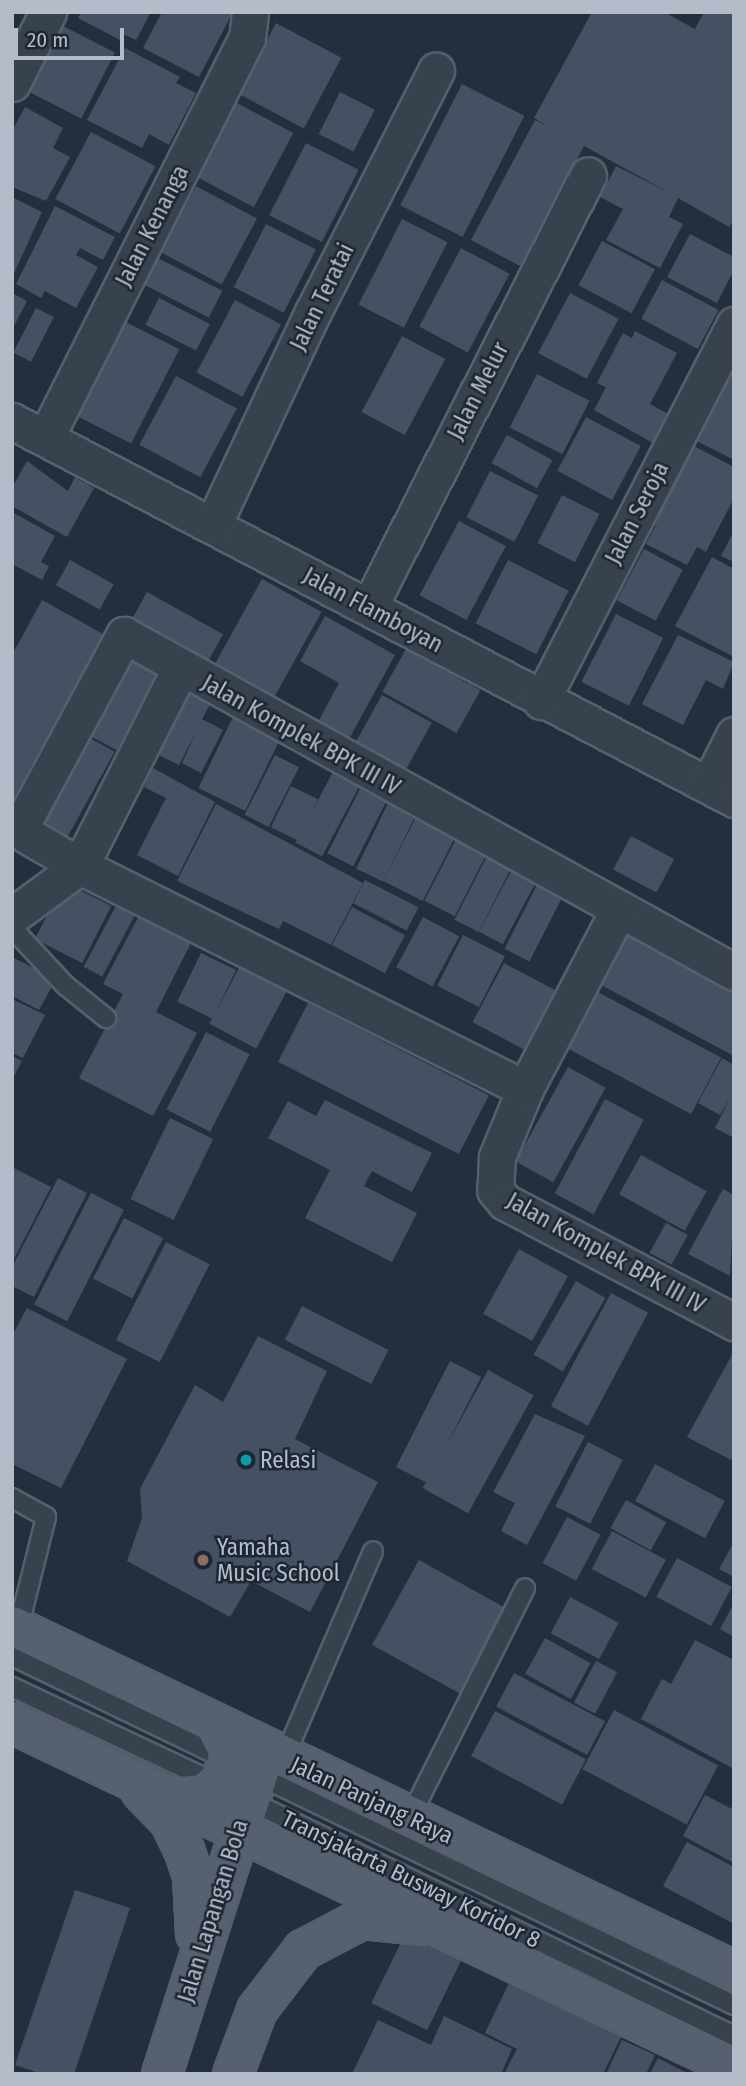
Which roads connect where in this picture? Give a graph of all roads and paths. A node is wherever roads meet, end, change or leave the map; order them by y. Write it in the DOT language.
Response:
graph roads {
  1 [pos="48,12"];
  2 [pos="250,12"];
  3 [pos="436,71"];
  4 [pos="12,83"];
  5 [pos="588,175"];
  6 [pos="734,325"];
  7 [pos="12,421"];
  8 [pos="46,437"];
  9 [pos="213,525"];
  10 [pos="369,607"];
  11 [pos="180,669"];
  12 [pos="541,701"];
  13 [pos="734,735"];
  14 [pos="721,792"];
  15 [pos="17,844"];
  16 [pos="80,866"];
  17 [pos="619,909"];
  18 [pos="12,916"];
  19 [pos="12,928"];
  20 [pos="734,972"];
  21 [pos="106,1018"];
  22 [pos="525,1089"];
  23 [pos="734,1322"];
  24 [pos="12,1498"];
  25 [pos="373,1551"];
  26 [pos="525,1588"];
  27 [pos="14,1637"];
  28 [pos="12,1687"];
  29 [pos="12,1723"];
  30 [pos="123,1776"];
  31 [pos="249,1779"];
  32 [pos="410,1817"];
  33 [pos="457,1931"];
  34 [pos="734,1971"];
  35 [pos="195,1975"];
  36 [pos="734,2006"];
  37 [pos="734,2036"];
  38 [pos="734,2067"];
  39 [pos="162,2074"];
  40 [pos="233,2074"];
  1 -- 4 [label="street"];
  2 -- 8 [label="street, Jalan Kenanga"];
  3 -- 9 [label="street, Jalan Teratai"];
  5 -- 10 [label="street, Jalan Melur"];
  6 -- 12 [label="street, Jalan Seroja"];
  7 -- 8 [label="street, Jalan Flamboyan"];
  8 -- 9 [label="street, Jalan Flamboyan"];
  9 -- 10 [label="street, Jalan Flamboyan"];
  10 -- 12 [label="street, Jalan Flamboyan"];
  11 -- 15 [label="street, Jalan Komplek BPK III IV"];
  11 -- 16 [label="street"];
  11 -- 17 [label="street, Jalan Komplek BPK III IV"];
  12 -- 14 [label="street, Jalan Flamboyan"];
  13 -- 14 [label="street"];
  15 -- 16 [label="street, Jalan Komplek BPK III IV"];
  16 -- 18 [label="street"];
  16 -- 22 [label="street, Jalan Komplek BPK III IV"];
  17 -- 20 [label="street, Jalan Komplek BPK III IV"];
  17 -- 22 [label="street"];
  19 -- 21 [label="lane"];
  22 -- 23 [label="street, Jalan Komplek BPK III IV"];
  24 -- 27 [label="lane"];
  25 -- 31 [label="lane"];
  26 -- 32 [label="lane"];
  27 -- 31 [label="lane, Transjakarta Busway Koridor 8"];
  27 -- 31 [label="main road, Jalan Panjang Raya"];
  28 -- 31 [label="lane, Transjakarta Busway Koridor 8"];
  29 -- 30 [label="main road, Jalan Panjang Raya"];
  30 -- 31 [label="main road, Jalan Panjang Raya"];
  30 -- 35 [label="main road"];
  31 -- 32 [label="main road, Jalan Panjang Raya"];
  31 -- 33 [label="main road, Jalan Panjang Raya"];
  31 -- 35 [label="main road, Jalan Lapangan Bola"];
  31 -- 36 [label="lane, Transjakarta Busway Koridor 8"];
  31 -- 37 [label="lane, Transjakarta Busway Koridor 8"];
  32 -- 34 [label="main road, Jalan Panjang Raya"];
  33 -- 38 [label="main road, Jalan Panjang Raya"];
  33 -- 40 [label="main road"];
  35 -- 39 [label="main road, Jalan Lapangan Bola"];
}
